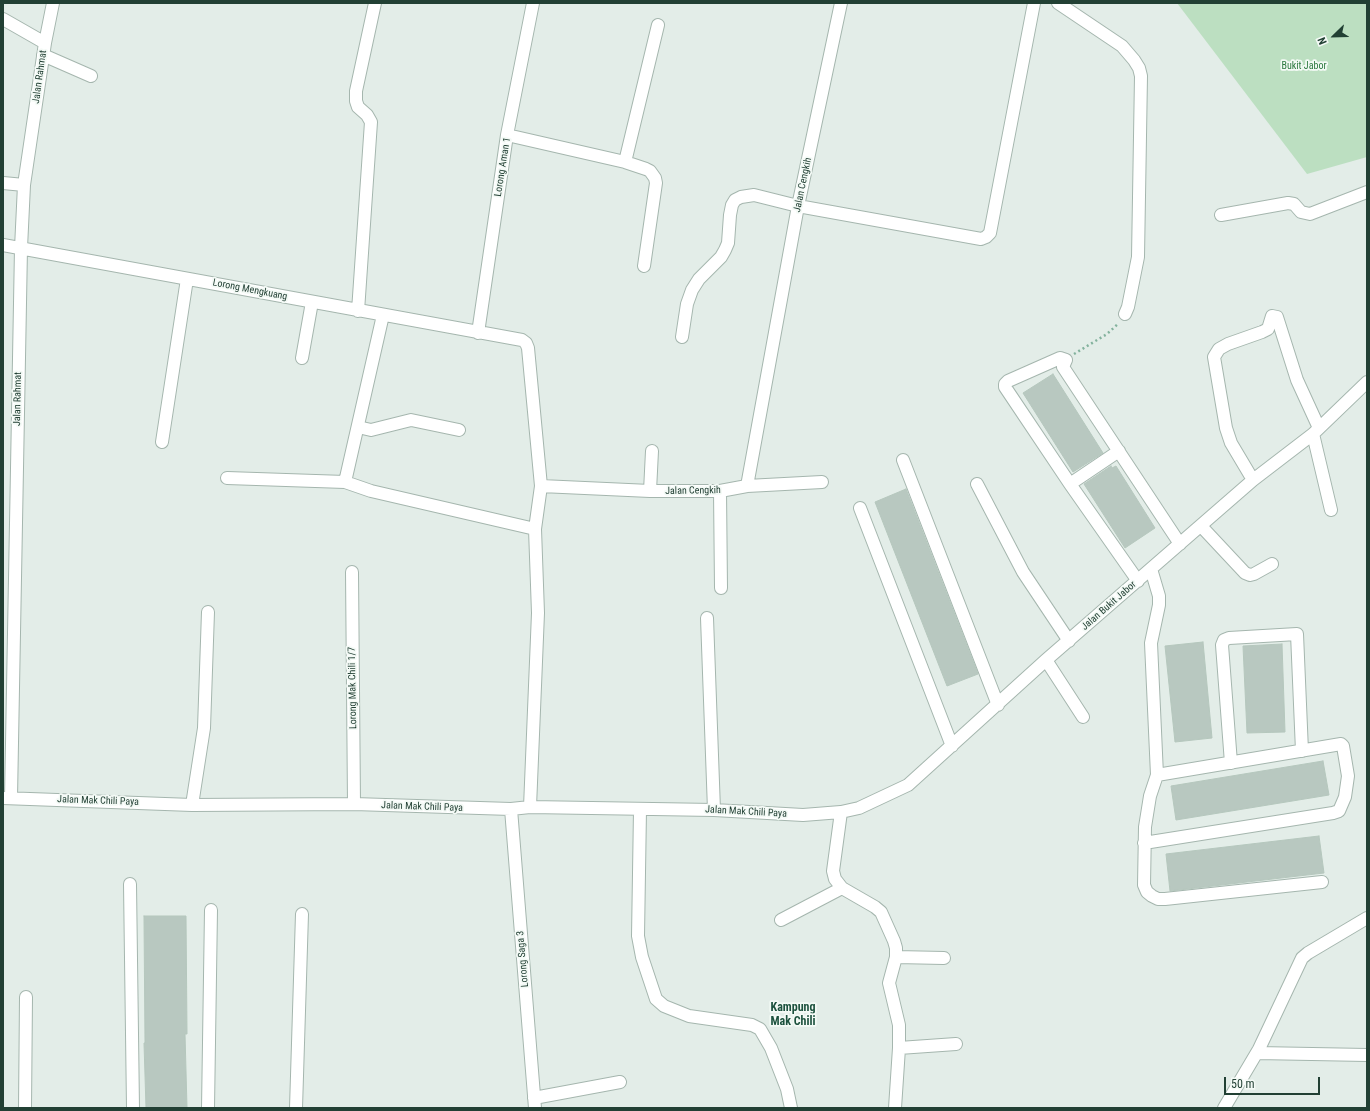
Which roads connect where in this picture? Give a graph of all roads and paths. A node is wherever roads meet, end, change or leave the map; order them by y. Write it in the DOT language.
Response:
graph roads {
  1 [pos="53,3"];
  2 [pos="375,3"];
  3 [pos="533,3"];
  4 [pos="841,3"];
  5 [pos="1034,3"];
  6 [pos="1058,3"];
  7 [pos="3,19"];
  8 [pos="658,25"];
  9 [pos="44,49"];
  10 [pos="91,76"];
  11 [pos="507,135"];
  12 [pos="625,162"];
  13 [pos="3,183"];
  14 [pos="24,185"];
  15 [pos="1367,192"];
  16 [pos="798,206"];
  17 [pos="1221,215"];
  18 [pos="3,245"];
  19 [pos="21,248"];
  20 [pos="644,266"];
  21 [pos="187,279"];
  22 [pos="312,302"];
  23 [pos="358,311"];
  24 [pos="1125,314"];
  25 [pos="383,315"];
  26 [pos="478,333"];
  27 [pos="682,336"];
  28 [pos="302,358"];
  29 [pos="1066,360"];
  30 [pos="1367,382"];
  31 [pos="358,427"];
  32 [pos="459,430"];
  33 [pos="1316,431"];
  34 [pos="162,442"];
  35 [pos="1118,451"];
  36 [pos="652,452"];
  37 [pos="903,460"];
  38 [pos="227,478"];
  39 [pos="1253,480"];
  40 [pos="345,482"];
  41 [pos="822,482"];
  42 [pos="978,484"];
  43 [pos="1070,484"];
  44 [pos="541,486"];
  45 [pos="747,486"];
  46 [pos="650,491"];
  47 [pos="720,492"];
  48 [pos="860,508"];
  49 [pos="1331,510"];
  50 [pos="1201,526"];
  51 [pos="535,529"];
  52 [pos="1180,544"];
  53 [pos="1272,564"];
  54 [pos="1151,569"];
  55 [pos="352,572"];
  56 [pos="1138,581"];
  57 [pos="722,588"];
  58 [pos="208,612"];
  59 [pos="707,618"];
  60 [pos="1069,641"];
  61 [pos="1046,660"];
  62 [pos="998,705"];
  63 [pos="1083,718"];
  64 [pos="952,746"];
  65 [pos="1302,751"];
  66 [pos="1231,763"];
  67 [pos="1157,775"];
  68 [pos="7,798"];
  69 [pos="354,804"];
  70 [pos="192,805"];
  71 [pos="530,808"];
  72 [pos="511,809"];
  73 [pos="640,810"];
  74 [pos="714,810"];
  75 [pos="841,812"];
  76 [pos="1144,843"];
  77 [pos="1322,882"];
  78 [pos="130,884"];
  79 [pos="842,888"];
  80 [pos="211,910"];
  81 [pos="302,914"];
  82 [pos="1367,918"];
  83 [pos="781,920"];
  84 [pos="896,958"];
  85 [pos="944,958"];
  86 [pos="26,997"];
  87 [pos="956,1044"];
  88 [pos="899,1048"];
  89 [pos="1257,1053"];
  90 [pos="1367,1055"];
  91 [pos="620,1082"];
  92 [pos="534,1103"];
  93 [pos="25,1108"];
  94 [pos="133,1108"];
  95 [pos="208,1108"];
  96 [pos="296,1108"];
  97 [pos="791,1108"];
  98 [pos="895,1108"];
  99 [pos="1224,1108"];
  1 -- 9 [label="street, Jalan Rahmat"];
  2 -- 23 [label="street"];
  3 -- 11 [label="street, Lorong Aman 1"];
  4 -- 16 [label="street, Jalan Cengkih"];
  5 -- 16 [label="street"];
  6 -- 24 [label="street"];
  7 -- 9 [label="street"];
  8 -- 12 [label="street"];
  9 -- 10 [label="street"];
  9 -- 14 [label="street, Jalan Rahmat"];
  11 -- 12 [label="street"];
  11 -- 26 [label="street, Lorong Aman 1"];
  12 -- 20 [label="street"];
  13 -- 14 [label="street"];
  14 -- 19 [label="street, Jalan Rahmat"];
  15 -- 17 [label="street"];
  16 -- 27 [label="street"];
  16 -- 45 [label="street, Jalan Cengkih"];
  18 -- 19 [label="street, Lorong Mengkuang"];
  19 -- 21 [label="street, Lorong Mengkuang"];
  19 -- 68 [label="street, Jalan Rahmat"];
  21 -- 22 [label="street, Lorong Mengkuang"];
  21 -- 34 [label="street"];
  22 -- 23 [label="street, Lorong Mengkuang"];
  22 -- 28 [label="street"];
  23 -- 25 [label="street, Lorong Mengkuang"];
  24 -- 29 [label="path"];
  25 -- 26 [label="street, Lorong Mengkuang"];
  25 -- 31 [label="street"];
  26 -- 44 [label="street, Lorong Mengkuang"];
  29 -- 35 [label="street"];
  29 -- 43 [label="street"];
  30 -- 33 [label="street, Jalan Bukit Jabor"];
  31 -- 32 [label="street"];
  31 -- 40 [label="street"];
  33 -- 39 [label="street, Jalan Bukit Jabor"];
  33 -- 39 [label="street"];
  33 -- 49 [label="street"];
  35 -- 43 [label="street"];
  35 -- 52 [label="street"];
  36 -- 46 [label="street"];
  37 -- 62 [label="street"];
  38 -- 40 [label="street"];
  39 -- 50 [label="street, Jalan Bukit Jabor"];
  40 -- 51 [label="street"];
  41 -- 45 [label="street"];
  42 -- 60 [label="street"];
  43 -- 56 [label="street"];
  44 -- 46 [label="street, Jalan Cengkih"];
  44 -- 51 [label="street"];
  45 -- 47 [label="street, Jalan Cengkih"];
  46 -- 47 [label="street, Jalan Cengkih"];
  47 -- 57 [label="street"];
  48 -- 64 [label="street"];
  50 -- 52 [label="street, Jalan Bukit Jabor"];
  50 -- 53 [label="street"];
  51 -- 71 [label="street"];
  52 -- 54 [label="street, Jalan Bukit Jabor"];
  54 -- 56 [label="street, Jalan Bukit Jabor"];
  54 -- 67 [label="street"];
  55 -- 69 [label="street, Lorong Mak Chili 1/7"];
  56 -- 60 [label="street, Jalan Bukit Jabor"];
  58 -- 70 [label="street"];
  59 -- 74 [label="street"];
  60 -- 61 [label="street, Jalan Bukit Jabor"];
  61 -- 62 [label="street, Jalan Bukit Jabor"];
  61 -- 63 [label="street"];
  62 -- 64 [label="street, Jalan Bukit Jabor"];
  64 -- 75 [label="street, Jalan Bukit Jabor"];
  65 -- 66 [label="street"];
  65 -- 66 [label="street"];
  65 -- 76 [label="street"];
  66 -- 67 [label="street"];
  67 -- 76 [label="street"];
  68 -- 70 [label="street, Jalan Mak Chili Paya"];
  69 -- 70 [label="street, Jalan Mak Chili Paya"];
  69 -- 72 [label="street, Jalan Mak Chili Paya"];
  71 -- 72 [label="street, Jalan Mak Chili Paya"];
  71 -- 73 [label="street, Jalan Mak Chili Paya"];
  72 -- 92 [label="street, Lorong Saga 3"];
  73 -- 74 [label="street, Jalan Mak Chili Paya"];
  73 -- 97 [label="street"];
  74 -- 75 [label="street, Jalan Mak Chili Paya"];
  75 -- 79 [label="street"];
  76 -- 77 [label="street"];
  78 -- 94 [label="street"];
  79 -- 83 [label="street"];
  79 -- 84 [label="street"];
  80 -- 95 [label="street"];
  81 -- 96 [label="street"];
  82 -- 89 [label="street"];
  84 -- 85 [label="street"];
  84 -- 88 [label="street"];
  86 -- 93 [label="street"];
  87 -- 88 [label="street"];
  88 -- 98 [label="street"];
  89 -- 90 [label="street"];
  89 -- 99 [label="street"];
  91 -- 92 [label="street"];
}
